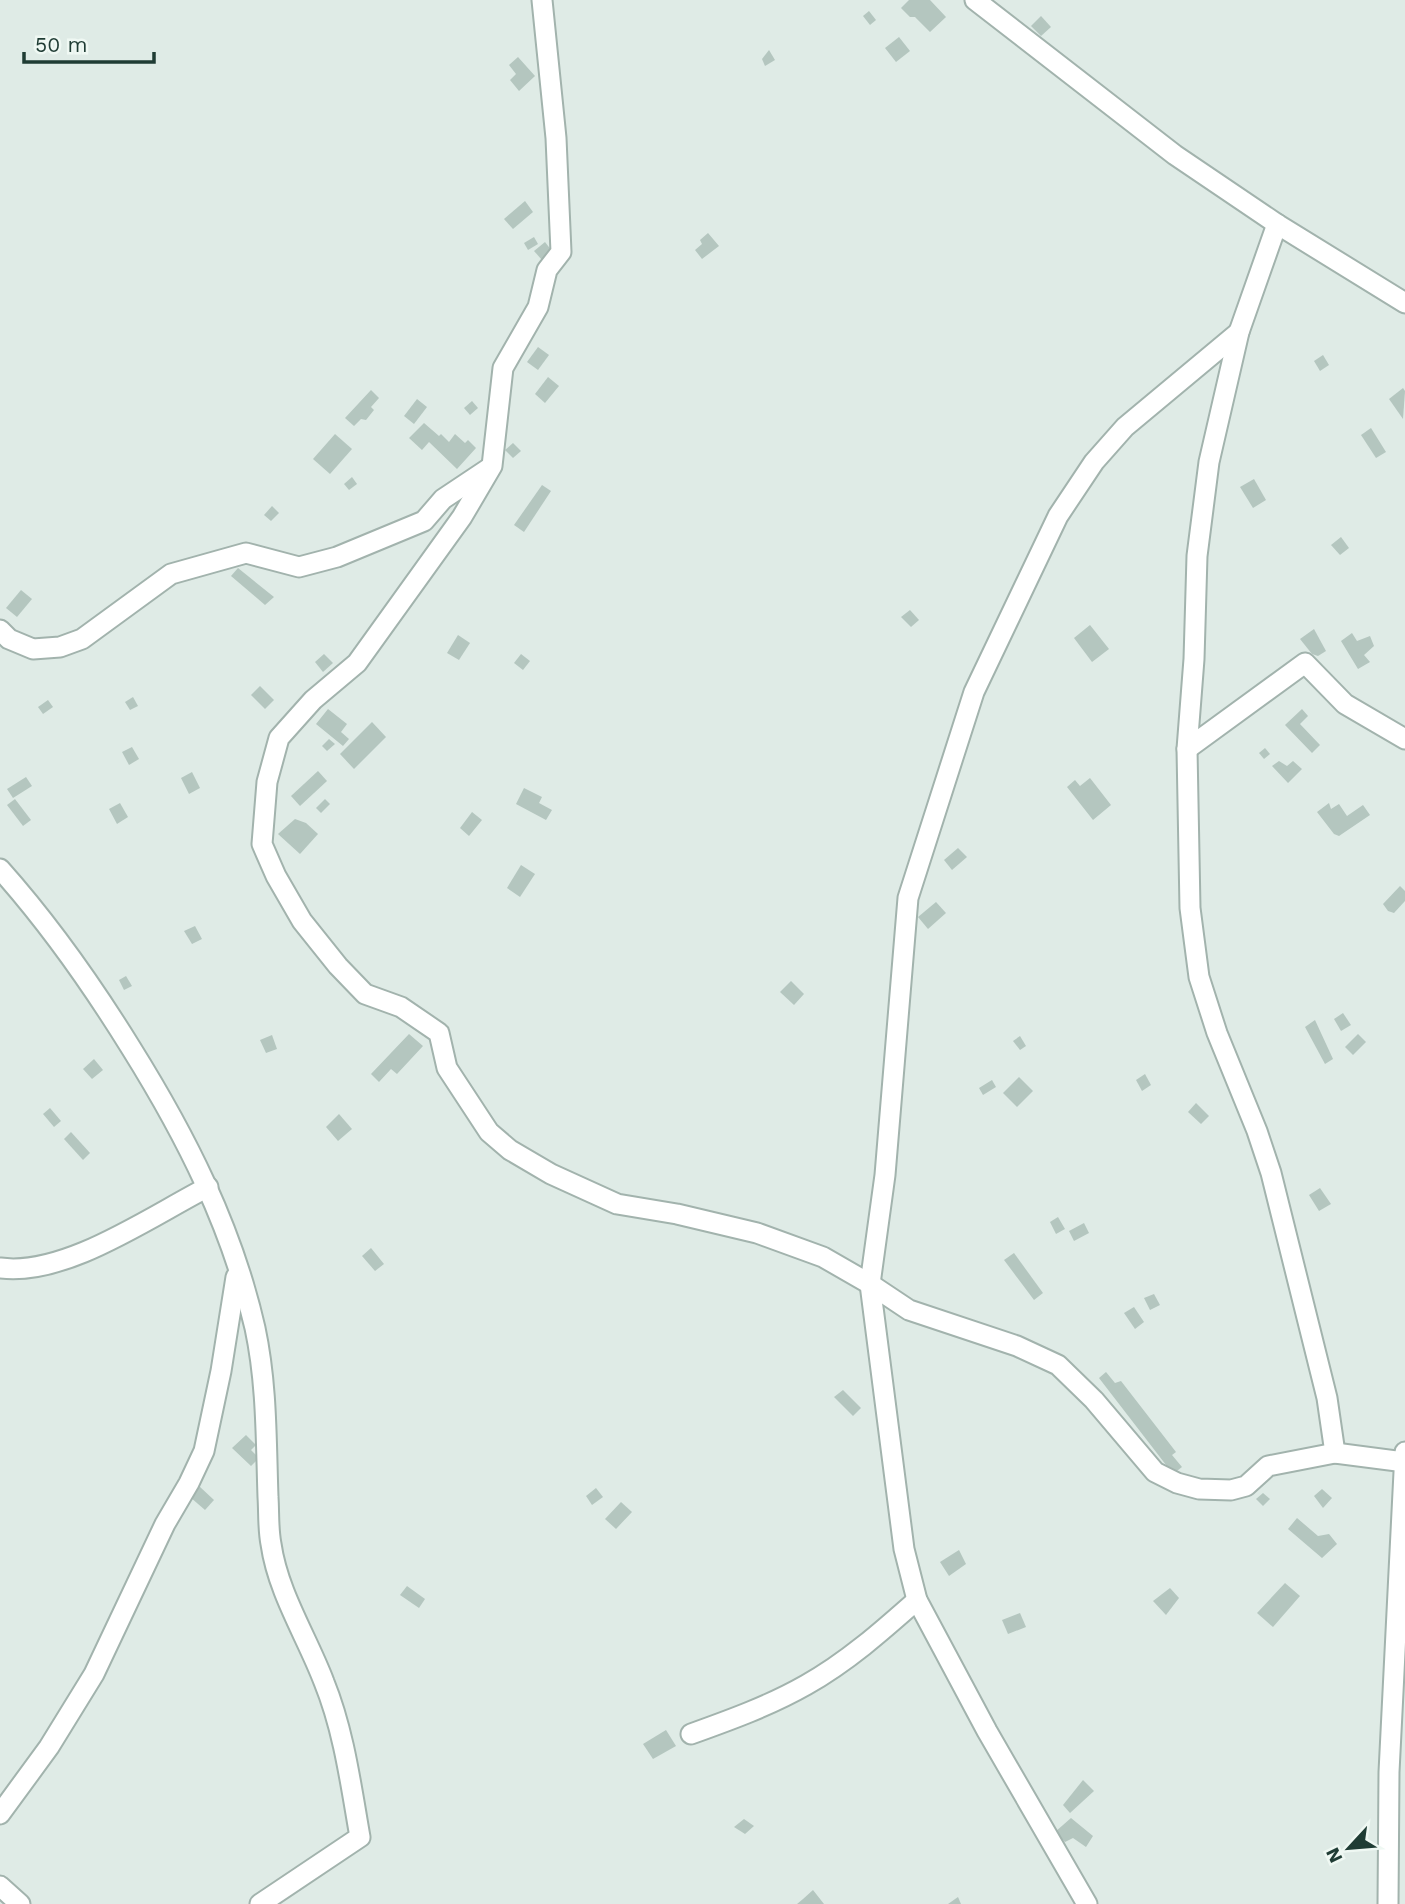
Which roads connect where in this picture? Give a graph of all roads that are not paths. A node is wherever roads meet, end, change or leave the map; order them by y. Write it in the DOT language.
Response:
graph roads {
  1 [pos="542,0"];
  2 [pos="975,0"];
  3 [pos="1277,224"];
  4 [pos="1405,303"];
  5 [pos="1239,332"];
  6 [pos="492,466"];
  7 [pos="0,631"];
  8 [pos="1405,740"];
  9 [pos="1187,749"];
  10 [pos="0,870"];
  11 [pos="208,1187"];
  12 [pos="0,1268"];
  13 [pos="237,1271"];
  14 [pos="870,1284"];
  15 [pos="1335,1453"];
  16 [pos="1404,1458"];
  17 [pos="918,1600"];
  18 [pos="691,1734"];
  19 [pos="0,1814"];
  20 [pos="0,1886"];
  21 [pos="20,1904"];
  22 [pos="260,1904"];
  23 [pos="1087,1904"];
  24 [pos="1388,1904"];
  1 -- 6 [label="street"];
  2 -- 3 [label="street"];
  3 -- 4 [label="street"];
  3 -- 5 [label="street"];
  5 -- 9 [label="street"];
  5 -- 14 [label="street"];
  6 -- 7 [label="street"];
  6 -- 14 [label="street"];
  8 -- 9 [label="street"];
  9 -- 15 [label="street"];
  10 -- 11 [label="street"];
  11 -- 12 [label="street"];
  11 -- 13 [label="street"];
  13 -- 19 [label="street"];
  13 -- 22 [label="street"];
  14 -- 15 [label="street"];
  14 -- 17 [label="street"];
  15 -- 16 [label="street"];
  16 -- 24 [label="street"];
  17 -- 18 [label="street"];
  17 -- 23 [label="street"];
  20 -- 21 [label="street"];
}
